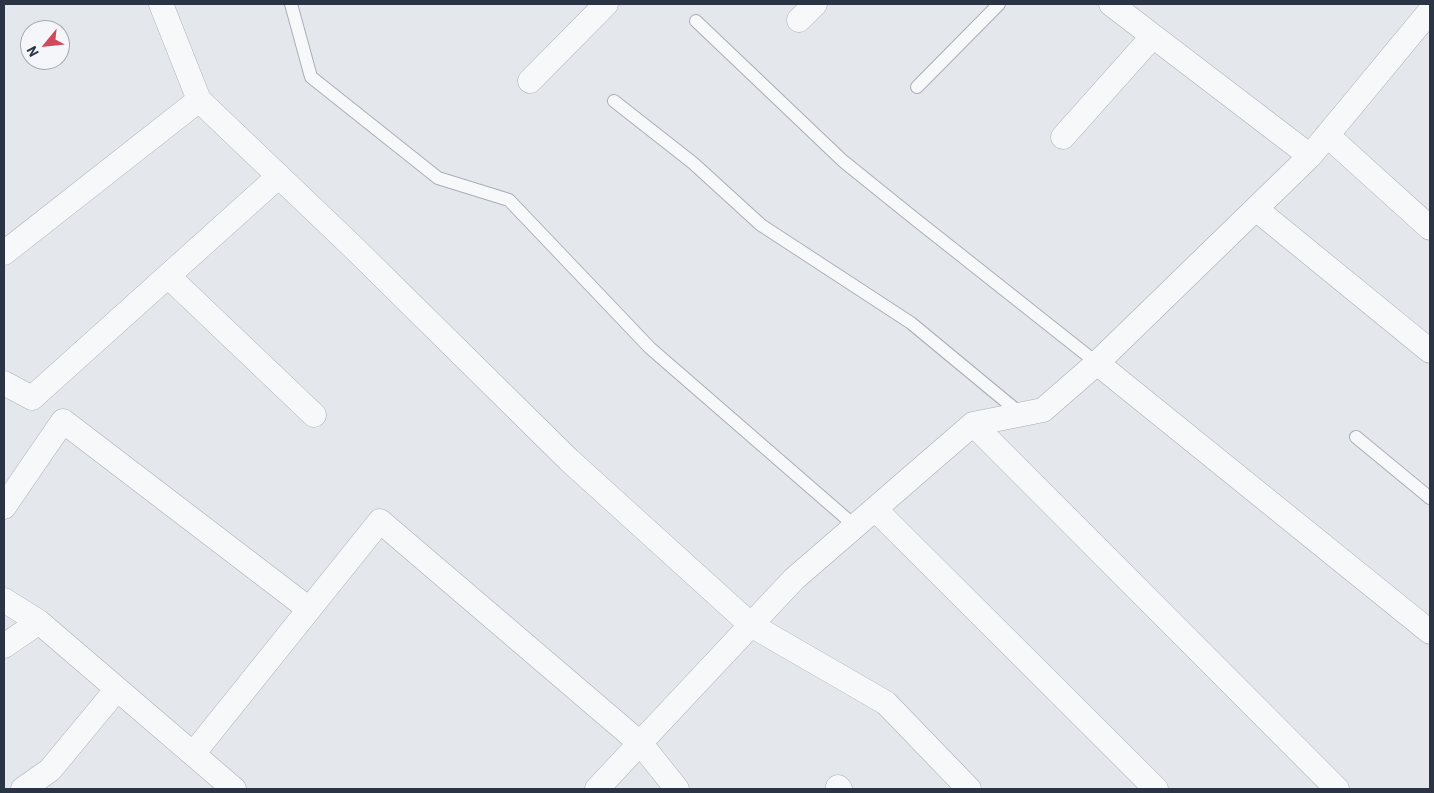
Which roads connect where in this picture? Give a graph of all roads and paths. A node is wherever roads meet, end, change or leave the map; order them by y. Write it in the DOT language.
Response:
graph roads {
  1 [pos="161,4"];
  2 [pos="291,4"];
  3 [pos="606,4"];
  4 [pos="999,4"];
  5 [pos="1114,5"];
  6 [pos="1430,11"];
  7 [pos="696,22"];
  8 [pos="1153,36"];
  9 [pos="530,80"];
  10 [pos="917,87"];
  11 [pos="199,100"];
  12 [pos="614,101"];
  13 [pos="1327,136"];
  14 [pos="1063,137"];
  15 [pos="1310,156"];
  16 [pos="279,176"];
  17 [pos="1256,208"];
  18 [pos="1430,228"];
  19 [pos="4,253"];
  20 [pos="168,276"];
  21 [pos="1430,351"];
  22 [pos="1097,363"];
  23 [pos="4,383"];
  24 [pos="1021,414"];
  25 [pos="314,415"];
  26 [pos="973,424"];
  27 [pos="1356,437"];
  28 [pos="1430,498"];
  29 [pos="4,507"];
  30 [pos="875,509"];
  31 [pos="855,526"];
  32 [pos="4,600"];
  33 [pos="309,610"];
  34 [pos="39,622"];
  35 [pos="751,625"];
  36 [pos="1430,632"];
  37 [pos="4,646"];
  38 [pos="116,689"];
  39 [pos="641,744"];
  40 [pos="193,754"];
  41 [pos="23,789"];
  42 [pos="234,789"];
  43 [pos="597,789"];
  44 [pos="678,789"];
  45 [pos="969,789"];
  46 [pos="1156,789"];
  47 [pos="1337,789"];
  1 -- 11 [label="street"];
  2 -- 31 [label="lane"];
  3 -- 9 [label="street"];
  4 -- 10 [label="lane"];
  5 -- 8 [label="street"];
  6 -- 13 [label="street"];
  7 -- 22 [label="lane"];
  8 -- 14 [label="street"];
  8 -- 15 [label="street"];
  11 -- 16 [label="street"];
  11 -- 19 [label="street"];
  12 -- 24 [label="lane"];
  13 -- 15 [label="street"];
  13 -- 18 [label="street"];
  15 -- 17 [label="street"];
  16 -- 20 [label="street"];
  16 -- 35 [label="street"];
  17 -- 21 [label="street"];
  17 -- 22 [label="street"];
  20 -- 23 [label="street"];
  20 -- 25 [label="street"];
  22 -- 24 [label="street"];
  22 -- 36 [label="street"];
  24 -- 26 [label="street"];
  26 -- 30 [label="street"];
  26 -- 47 [label="street"];
  27 -- 28 [label="lane"];
  29 -- 33 [label="street"];
  30 -- 31 [label="street"];
  30 -- 46 [label="street"];
  31 -- 35 [label="street"];
  32 -- 34 [label="street"];
  33 -- 39 [label="street"];
  33 -- 40 [label="street"];
  34 -- 37 [label="street"];
  34 -- 38 [label="street"];
  35 -- 39 [label="street"];
  35 -- 45 [label="street"];
  38 -- 40 [label="street"];
  38 -- 41 [label="street"];
  39 -- 43 [label="street"];
  39 -- 44 [label="street"];
  40 -- 42 [label="street"];
}
